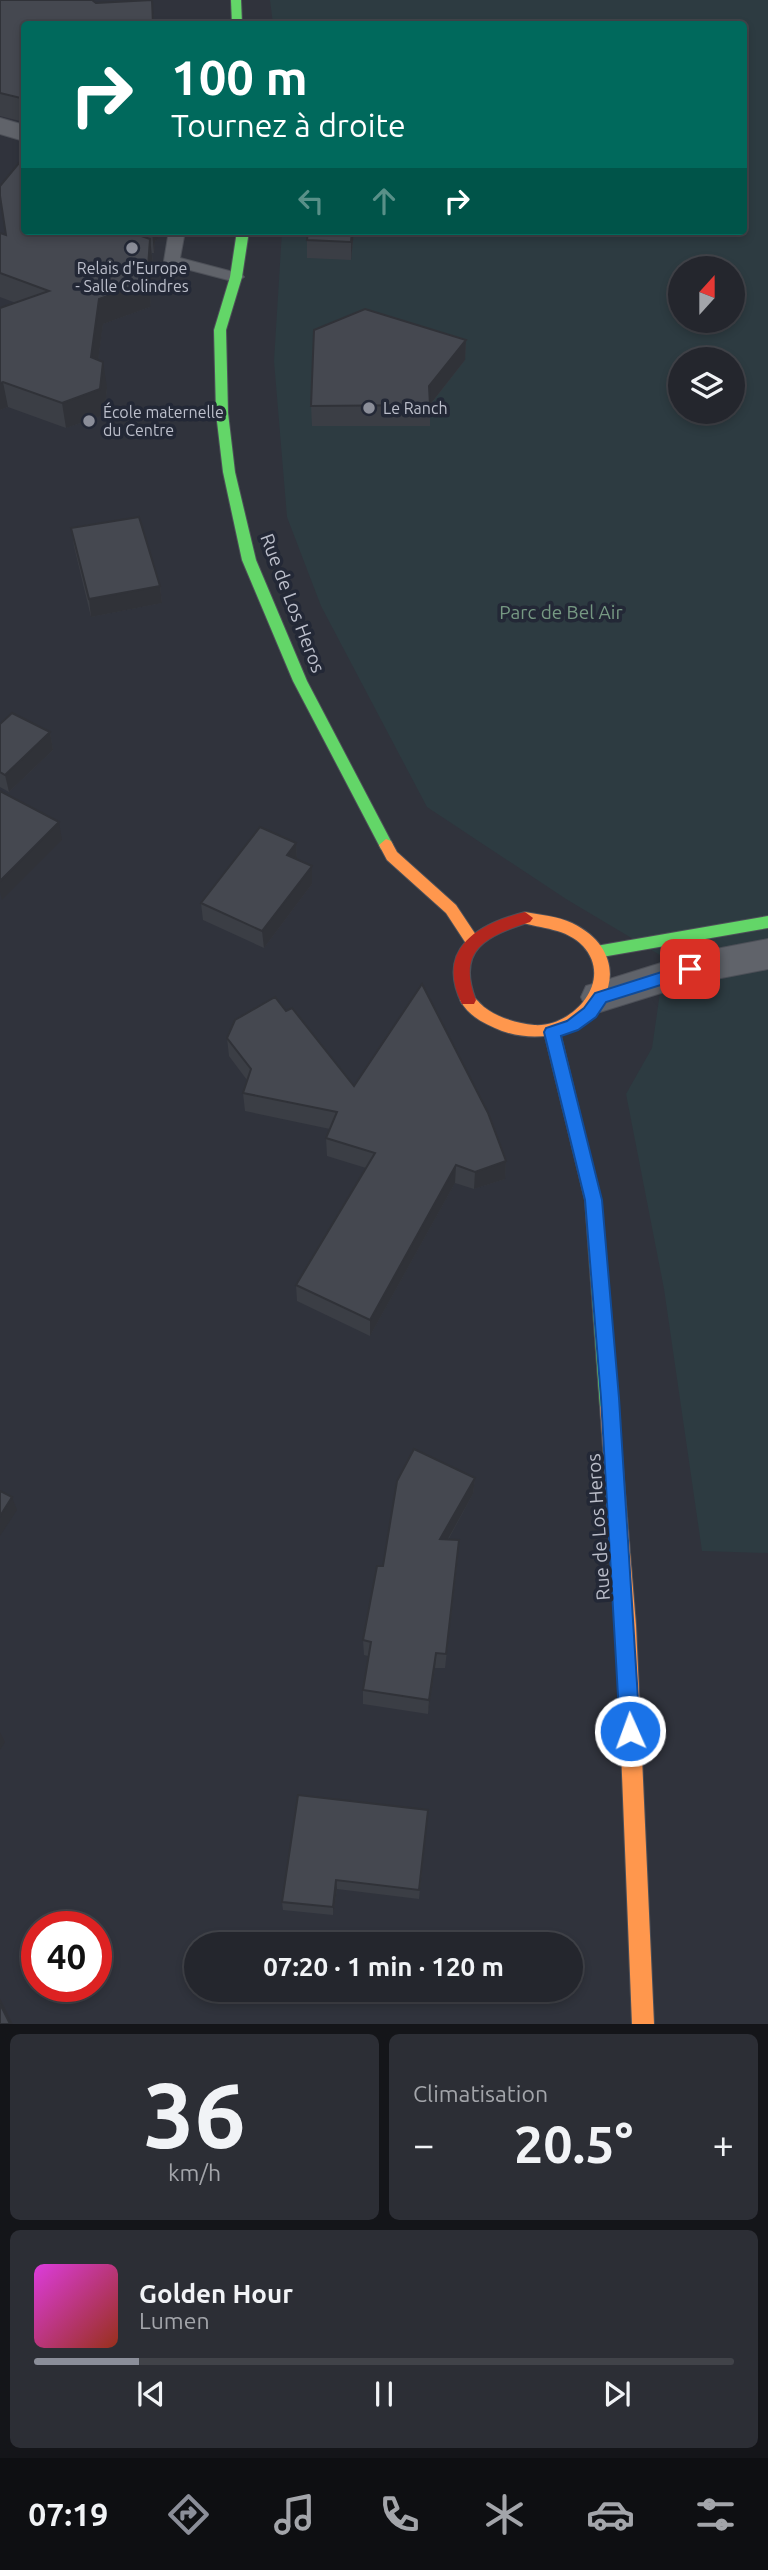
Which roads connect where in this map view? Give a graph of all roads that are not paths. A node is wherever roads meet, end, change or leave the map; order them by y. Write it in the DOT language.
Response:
graph roads {
  1 [pos="236,0"];
  2 [pos="237,21"];
  3 [pos="0,126"];
  4 [pos="21,132"];
  5 [pos="176,235"];
  6 [pos="242,235"];
  7 [pos="236,276"];
  8 [pos="768,922"];
  9 [pos="472,942"];
  10 [pos="596,952"];
  11 [pos="768,954"];
  12 [pos="600,997"];
  13 [pos="552,1032"];
  14 [pos="643,2024"];
  1 -- 2 [label="street"];
  3 -- 4 [label="street"];
  5 -- 7 [label="lane"];
  6 -- 7 [label="street, Rue de Los Heros"];
  7 -- 9 [label="street, Rue de Los Heros"];
  8 -- 10 [label="street"];
  9 -- 10 [label="street"];
  9 -- 13 [label="street"];
  10 -- 12 [label="street"];
  11 -- 12 [label="street"];
  12 -- 13 [label="street"];
  13 -- 14 [label="street, Rue de Los Heros"];
}
